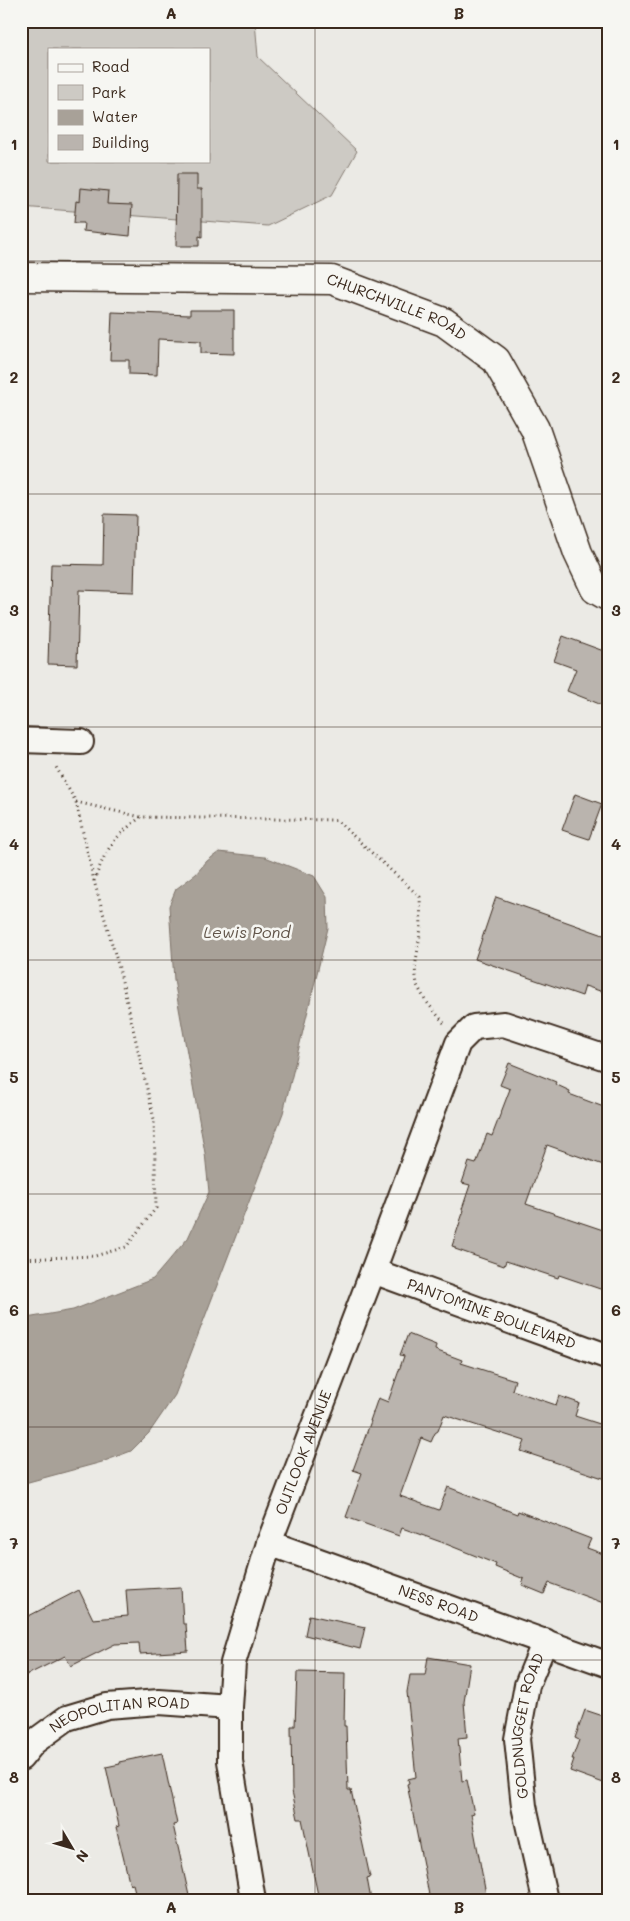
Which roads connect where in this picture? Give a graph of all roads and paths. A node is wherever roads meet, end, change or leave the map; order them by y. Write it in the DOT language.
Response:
graph roads {
  1 [pos="21,277"];
  2 [pos="609,597"];
  3 [pos="31,740"];
  4 [pos="81,742"];
  5 [pos="76,802"];
  6 [pos="141,817"];
  7 [pos="94,881"];
  8 [pos="466,1035"];
  9 [pos="609,1059"];
  10 [pos="21,1258"];
  11 [pos="373,1272"];
  12 [pos="609,1357"];
  13 [pos="269,1543"];
  14 [pos="545,1641"];
  15 [pos="609,1665"];
  16 [pos="230,1707"];
  17 [pos="21,1758"];
  18 [pos="252,1900"];
  19 [pos="545,1900"];
  1 -- 2 [label="street, CHURCHVILLE ROAD"];
  3 -- 4 [label="street"];
  3 -- 5 [label="path"];
  5 -- 6 [label="path"];
  5 -- 7 [label="path"];
  6 -- 7 [label="path"];
  6 -- 8 [label="path"];
  7 -- 10 [label="path"];
  8 -- 9 [label="street"];
  8 -- 11 [label="street, OUTLOOK AVENUE"];
  11 -- 12 [label="street, PANTOMINE BOULEVARD"];
  11 -- 13 [label="street, OUTLOOK AVENUE"];
  13 -- 14 [label="street, NESS ROAD"];
  13 -- 16 [label="street, OUTLOOK AVENUE"];
  14 -- 15 [label="street, NESS ROAD"];
  14 -- 19 [label="street, GOLDNUGGET ROAD"];
  16 -- 17 [label="street, NEOPOLITAN ROAD"];
  16 -- 18 [label="street, OUTLOOK AVENUE"];
}
